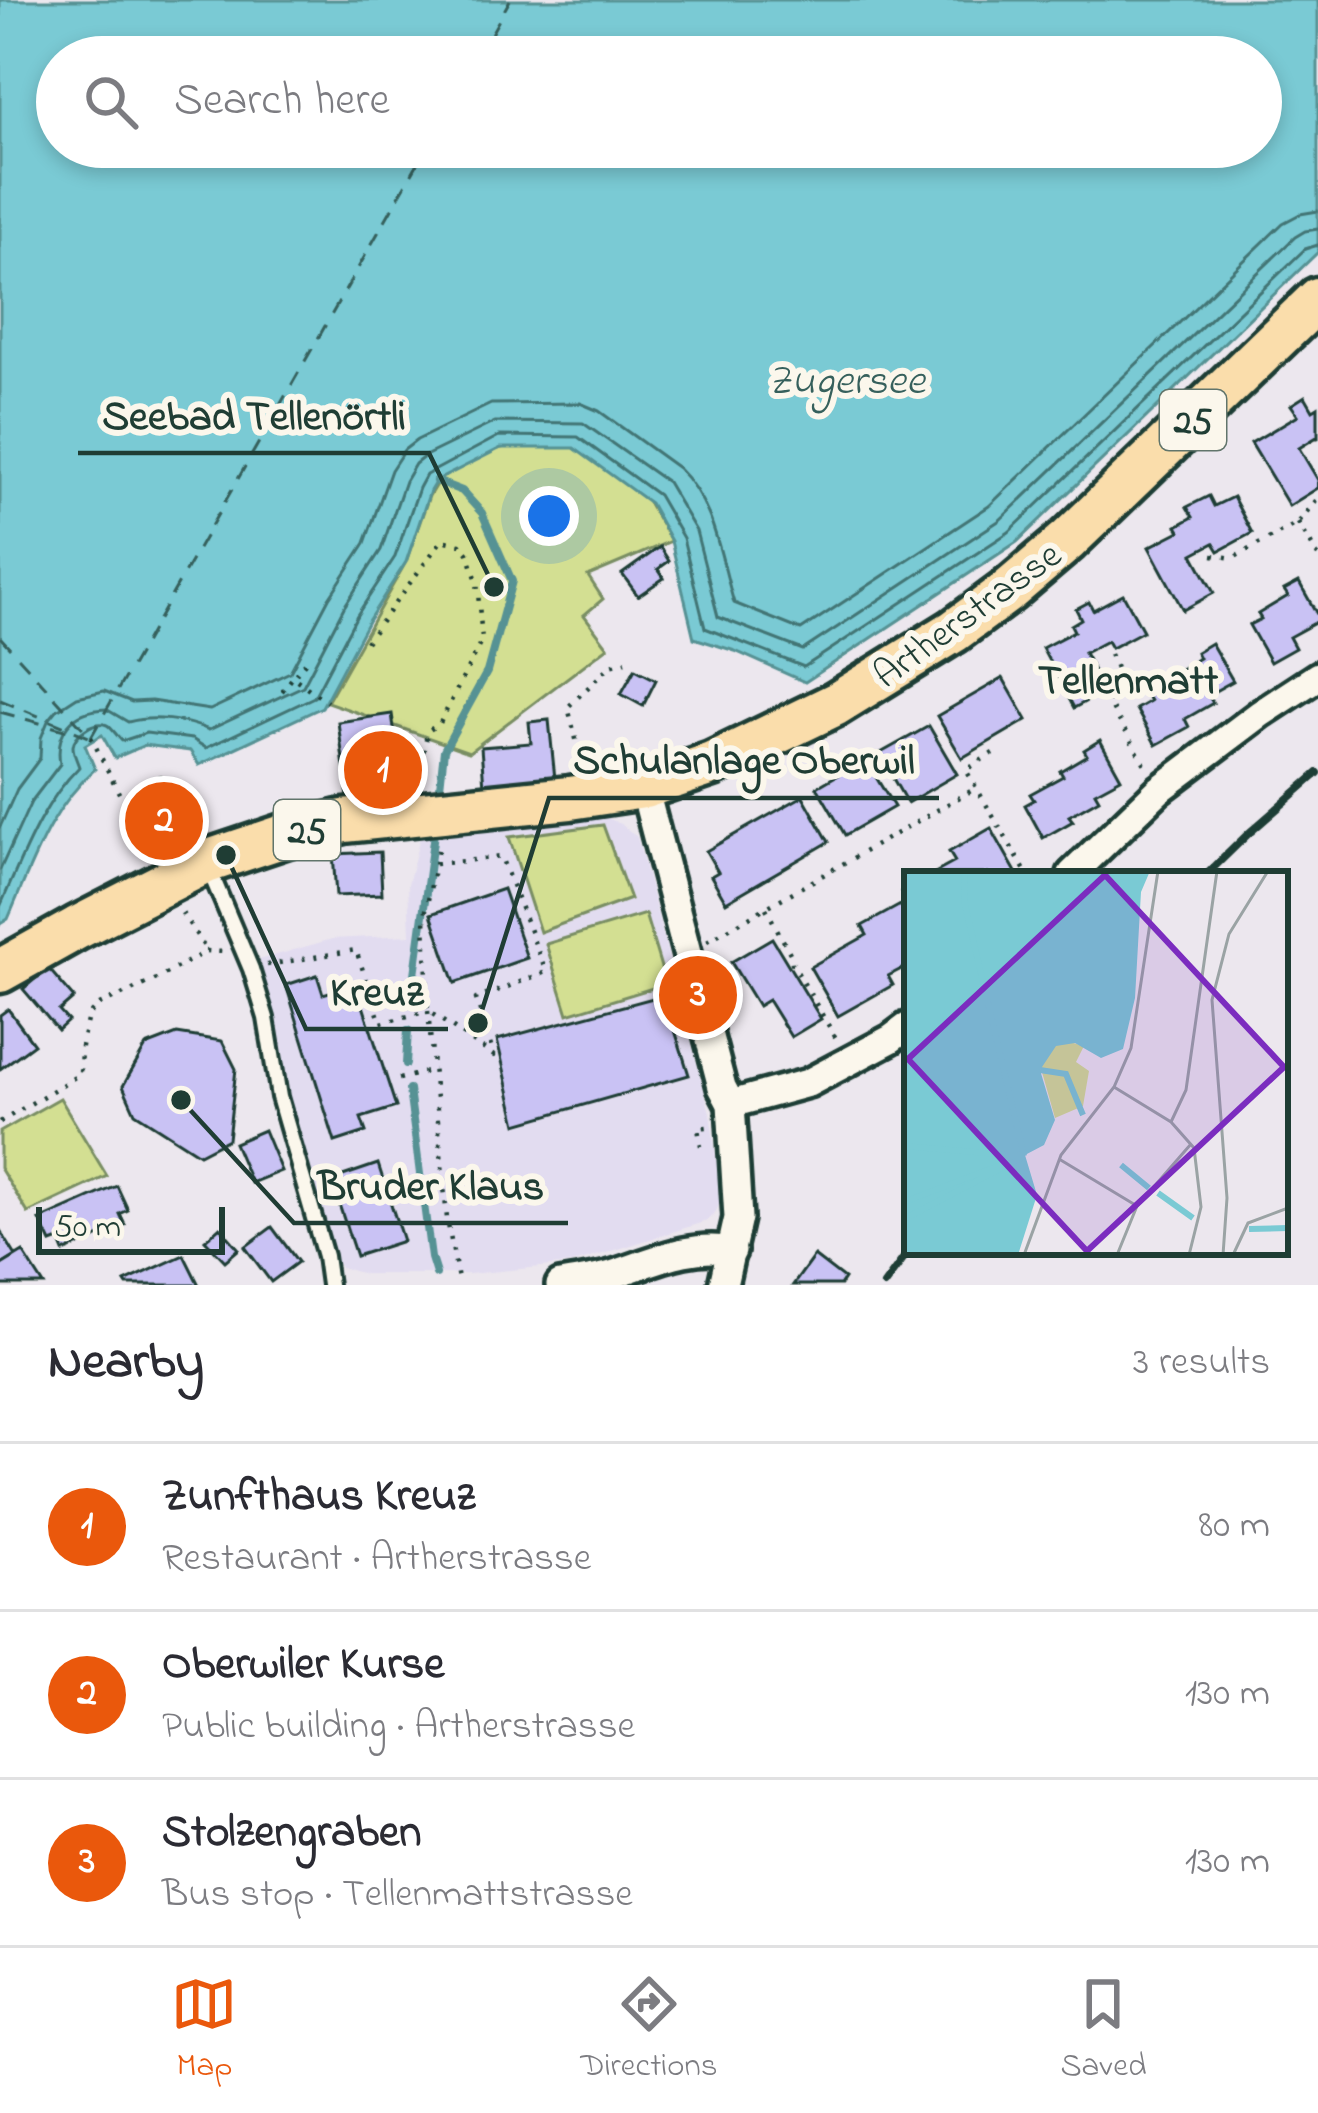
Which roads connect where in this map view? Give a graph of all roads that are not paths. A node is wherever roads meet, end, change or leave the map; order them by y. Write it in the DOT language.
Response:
graph roads {
  1 [pos="1318,299"];
  2 [pos="1318,676"];
  3 [pos="644,787"];
  4 [pos="206,862"];
  5 [pos="1075,871"];
  6 [pos="0,971"];
  7 [pos="904,1029"];
  8 [pos="731,1104"];
  9 [pos="732,1251"];
  10 [pos="329,1285"];
  11 [pos="560,1285"];
  12 [pos="723,1285"];
  1 -- 3 [label="main road, Artherstrasse / 25"];
  2 -- 5 [label="street"];
  3 -- 4 [label="main road, Artherstrasse / 25"];
  3 -- 8 [label="street"];
  4 -- 6 [label="main road, Artherstrasse / 25"];
  4 -- 10 [label="lane"];
  7 -- 8 [label="street"];
  8 -- 9 [label="street"];
  9 -- 11 [label="street"];
  9 -- 12 [label="street"];
}
